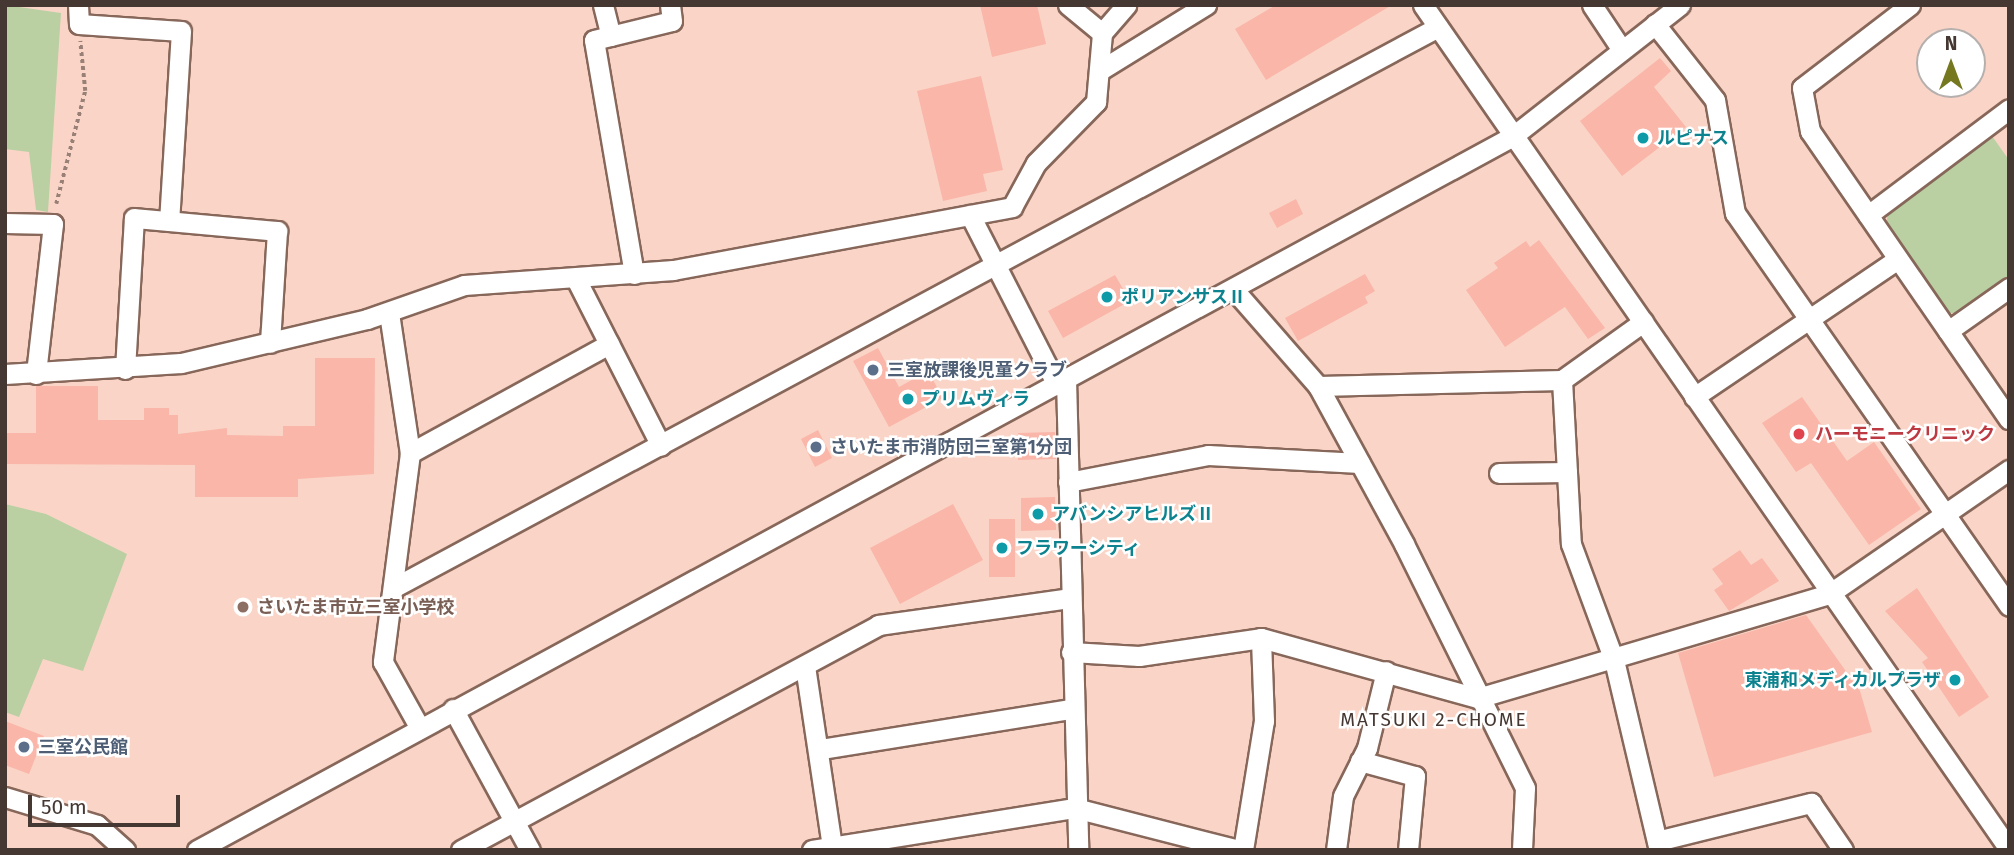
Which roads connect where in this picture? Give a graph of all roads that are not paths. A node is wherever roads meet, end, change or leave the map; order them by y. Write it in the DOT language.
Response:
graph roads {
  1 [pos="603,5"];
  2 [pos="670,5"];
  3 [pos="1068,5"];
  4 [pos="1126,5"];
  5 [pos="1206,5"];
  6 [pos="1423,5"];
  7 [pos="1592,5"];
  8 [pos="1680,5"];
  9 [pos="1910,5"];
  10 [pos="78,14"];
  11 [pos="1655,24"];
  12 [pos="1438,27"];
  13 [pos="1102,33"];
  14 [pos="611,36"];
  15 [pos="1622,50"];
  16 [pos="1099,71"];
  17 [pos="2009,109"];
  18 [pos="1513,136"];
  19 [pos="970,215"];
  20 [pos="1868,215"];
  21 [pos="169,221"];
  22 [pos="5,223"];
  23 [pos="1898,259"];
  24 [pos="994,268"];
  25 [pos="634,274"];
  26 [pos="576,279"];
  27 [pos="2009,288"];
  28 [pos="1234,290"];
  29 [pos="388,313"];
  30 [pos="1807,318"];
  31 [pos="1643,322"];
  32 [pos="1948,331"];
  33 [pos="270,343"];
  34 [pos="609,344"];
  35 [pos="125,369"];
  36 [pos="5,374"];
  37 [pos="36,374"];
  38 [pos="1562,380"];
  39 [pos="1062,382"];
  40 [pos="1318,386"];
  41 [pos="1694,397"];
  42 [pos="2009,419"];
  43 [pos="661,446"];
  44 [pos="410,453"];
  45 [pos="1360,463"];
  46 [pos="2009,470"];
  47 [pos="1499,472"];
  48 [pos="1567,472"];
  49 [pos="1068,482"];
  50 [pos="1944,515"];
  51 [pos="393,589"];
  52 [pos="1829,594"];
  53 [pos="1069,598"];
  54 [pos="2009,606"];
  55 [pos="1261,638"];
  56 [pos="1070,652"];
  57 [pos="1614,660"];
  58 [pos="805,666"];
  59 [pos="1386,671"];
  60 [pos="1478,698"];
  61 [pos="453,709"];
  62 [pos="1071,709"];
  63 [pos="418,725"];
  64 [pos="821,750"];
  65 [pos="1360,761"];
  66 [pos="5,797"];
  67 [pos="1075,808"];
  68 [pos="514,821"];
  69 [pos="1170,842"];
  70 [pos="1658,846"];
  71 [pos="832,847"];
  72 [pos="1521,849"];
  73 [pos="2009,849"];
  74 [pos="125,850"];
  75 [pos="197,850"];
  76 [pos="461,850"];
  77 [pos="530,850"];
  78 [pos="812,850"];
  79 [pos="1078,850"];
  80 [pos="1238,850"];
  81 [pos="1243,850"];
  82 [pos="1336,850"];
  83 [pos="1408,850"];
  84 [pos="1843,850"];
  1 -- 14 [label="street"];
  2 -- 14 [label="street"];
  3 -- 13 [label="street"];
  4 -- 13 [label="street"];
  5 -- 16 [label="street"];
  6 -- 12 [label="street"];
  7 -- 15 [label="street"];
  8 -- 11 [label="street"];
  9 -- 20 [label="street"];
  10 -- 21 [label="street"];
  11 -- 15 [label="street"];
  11 -- 30 [label="street"];
  12 -- 18 [label="street"];
  12 -- 24 [label="street"];
  13 -- 16 [label="street"];
  14 -- 25 [label="street"];
  15 -- 18 [label="street"];
  16 -- 19 [label="street"];
  17 -- 20 [label="street"];
  18 -- 28 [label="street"];
  18 -- 31 [label="street"];
  19 -- 24 [label="street"];
  19 -- 25 [label="street"];
  20 -- 23 [label="street"];
  21 -- 33 [label="street"];
  21 -- 35 [label="street"];
  22 -- 37 [label="street"];
  23 -- 30 [label="street"];
  23 -- 32 [label="street"];
  24 -- 39 [label="street"];
  24 -- 43 [label="street"];
  25 -- 26 [label="street"];
  26 -- 29 [label="street"];
  26 -- 34 [label="street"];
  27 -- 32 [label="street"];
  28 -- 39 [label="street"];
  28 -- 40 [label="street"];
  29 -- 33 [label="street"];
  29 -- 44 [label="street"];
  30 -- 41 [label="street"];
  30 -- 50 [label="street"];
  31 -- 38 [label="street"];
  31 -- 41 [label="street"];
  32 -- 42 [label="street"];
  33 -- 35 [label="street"];
  34 -- 43 [label="street"];
  34 -- 44 [label="street"];
  35 -- 37 [label="street"];
  36 -- 37 [label="street"];
  38 -- 40 [label="street"];
  38 -- 48 [label="street"];
  39 -- 49 [label="street"];
  39 -- 61 [label="street"];
  40 -- 45 [label="street"];
  41 -- 52 [label="street"];
  43 -- 51 [label="street"];
  44 -- 51 [label="street"];
  45 -- 49 [label="street"];
  45 -- 60 [label="street"];
  46 -- 50 [label="street"];
  47 -- 48 [label="street"];
  48 -- 57 [label="street"];
  49 -- 53 [label="street"];
  50 -- 52 [label="street"];
  50 -- 54 [label="street"];
  51 -- 63 [label="street"];
  52 -- 57 [label="street"];
  52 -- 73 [label="street"];
  53 -- 56 [label="street"];
  53 -- 58 [label="street"];
  55 -- 56 [label="street"];
  55 -- 59 [label="street"];
  55 -- 81 [label="street"];
  56 -- 62 [label="street"];
  57 -- 60 [label="street"];
  57 -- 70 [label="street"];
  58 -- 64 [label="street"];
  58 -- 68 [label="street"];
  59 -- 60 [label="street"];
  59 -- 65 [label="street"];
  60 -- 72 [label="street"];
  61 -- 63 [label="street"];
  61 -- 68 [label="street"];
  62 -- 64 [label="street"];
  62 -- 67 [label="street"];
  63 -- 75 [label="street"];
  64 -- 71 [label="street"];
  65 -- 82 [label="street"];
  65 -- 83 [label="street"];
  66 -- 74 [label="street"];
  67 -- 69 [label="street"];
  67 -- 71 [label="street"];
  67 -- 79 [label="street"];
  68 -- 76 [label="street"];
  68 -- 77 [label="street"];
  69 -- 80 [label="street"];
  70 -- 84 [label="street"];
  71 -- 78 [label="street"];
}
